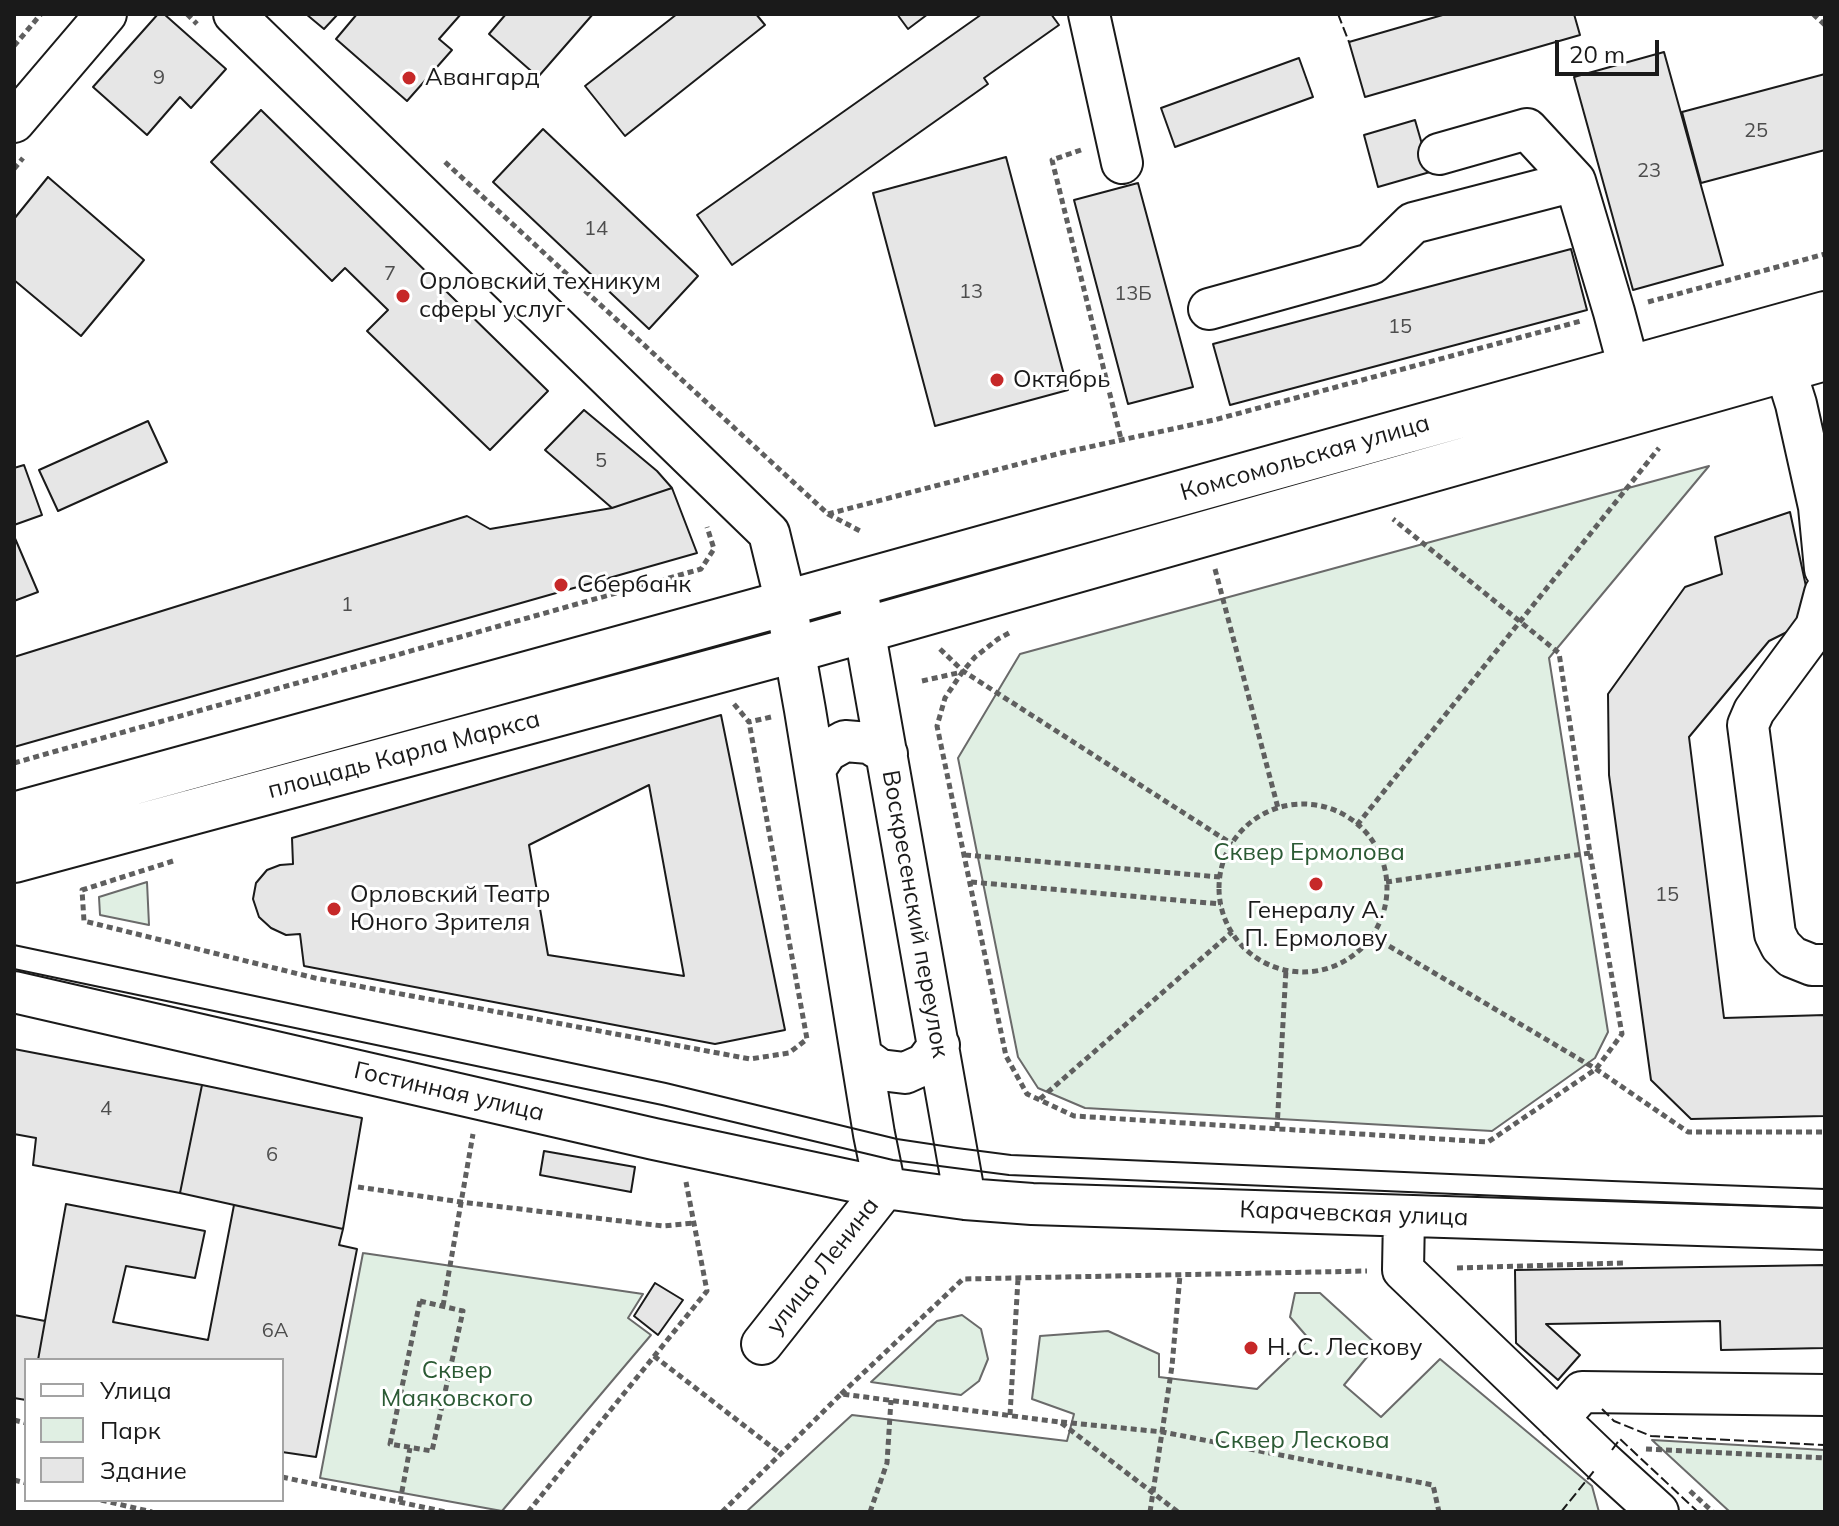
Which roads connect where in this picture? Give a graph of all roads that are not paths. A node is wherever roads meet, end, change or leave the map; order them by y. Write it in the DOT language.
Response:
graph roads {
  1 [pos="106,14"];
  2 [pos="234,14"];
  3 [pos="1089,14"];
  4 [pos="14,122"];
  5 [pos="1119,150"];
  6 [pos="1439,154"];
  7 [pos="1575,181"];
  8 [pos="1209,309"];
  9 [pos="1825,314"];
  10 [pos="1805,363"];
  11 [pos="1629,368"];
  12 [pos="1825,569"];
  13 [pos="856,583"];
  14 [pos="1825,593"];
  15 [pos="786,603"];
  16 [pos="864,630"];
  17 [pos="794,650"];
  18 [pos="887,754"];
  19 [pos="815,769"];
  20 [pos="14,815"];
  21 [pos="14,860"];
  22 [pos="1825,965"];
  23 [pos="14,992"];
  24 [pos="939,1045"];
  25 [pos="862,1057"];
  26 [pos="885,1188"];
  27 [pos="965,1199"];
  28 [pos="1404,1216"];
  29 [pos="1825,1229"];
  30 [pos="762,1344"];
  31 [pos="1825,1395"];
  32 [pos="1558,1419"];
  33 [pos="1658,1512"];
  1 -- 4 [label="street"];
  2 -- 15 [label="street"];
  3 -- 5 [label="street"];
  6 -- 7 [label="street"];
  7 -- 8 [label="street"];
  7 -- 11 [label="street"];
  9 -- 11 [label="main road, Комсомольская улица"];
  10 -- 12 [label="street"];
  10 -- 16 [label="main road, Комсомольская улица"];
  11 -- 13 [label="main road, Комсомольская улица"];
  13 -- 15 [label="main road, Комсомольская улица"];
  13 -- 16 [label="street, Воскресенский переулок"];
  14 -- 22 [label="street"];
  15 -- 17 [label="street"];
  15 -- 20 [label="main road, площадь Карла Маркса"];
  16 -- 17 [label="main road, Комсомольская улица"];
  16 -- 18 [label="street, Воскресенский переулок"];
  17 -- 19 [label="street"];
  17 -- 21 [label="main road, площадь Карла Маркса"];
  18 -- 19 [label="street"];
  18 -- 24 [label="street, Воскресенский переулок"];
  19 -- 25 [label="street"];
  23 -- 26 [label="street, Гостинная улица"];
  24 -- 25 [label="street"];
  24 -- 27 [label="street, Воскресенский переулок"];
  25 -- 26 [label="street"];
  26 -- 27 [label="street, Карачевская улица"];
  26 -- 30 [label="street, улица Ленина"];
  27 -- 28 [label="street, Карачевская улица"];
  28 -- 29 [label="street, Карачевская улица"];
  28 -- 32 [label="street"];
  31 -- 32 [label="street"];
  32 -- 33 [label="street"];
}
